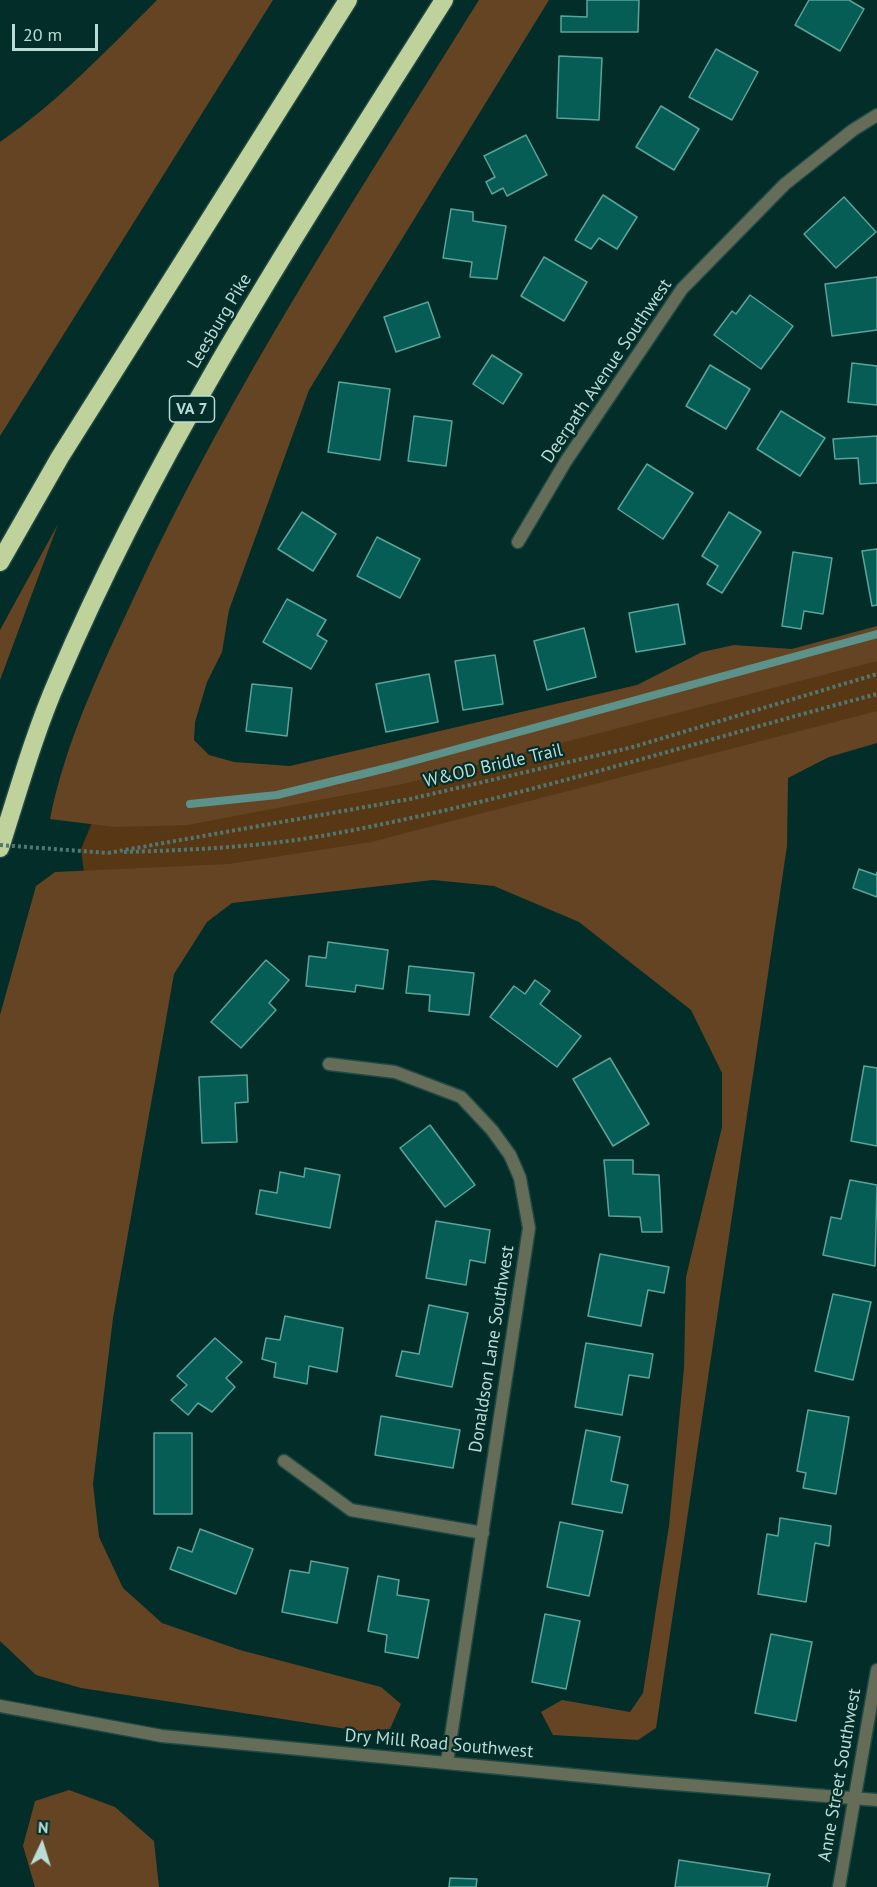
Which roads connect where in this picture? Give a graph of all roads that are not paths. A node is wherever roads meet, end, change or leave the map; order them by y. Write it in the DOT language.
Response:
graph roads {
  1 [pos="348,0"];
  2 [pos="444,0"];
  3 [pos="877,115"];
  4 [pos="518,543"];
  5 [pos="0,562"];
  6 [pos="0,847"];
  7 [pos="329,1064"];
  8 [pos="284,1461"];
  9 [pos="483,1533"];
  10 [pos="877,1670"];
  11 [pos="0,1706"];
  12 [pos="447,1762"];
  13 [pos="855,1798"];
  14 [pos="877,1800"];
  15 [pos="839,1887"];
  1 -- 5 [label="highway"];
  2 -- 6 [label="highway, Leesburg Pike / VA 7"];
  3 -- 4 [label="street, Deerpath Avenue Southwest"];
  7 -- 9 [label="street, Donaldson Lane Southwest"];
  8 -- 9 [label="street"];
  9 -- 12 [label="street, Donaldson Lane Southwest"];
  10 -- 13 [label="street, Anne Street Southwest"];
  11 -- 12 [label="street, Dry Mill Road Southwest"];
  12 -- 13 [label="street, Dry Mill Road Southwest"];
  13 -- 14 [label="street, Dry Mill Road Southwest"];
  13 -- 15 [label="street, Anne Street Southwest"];
}
